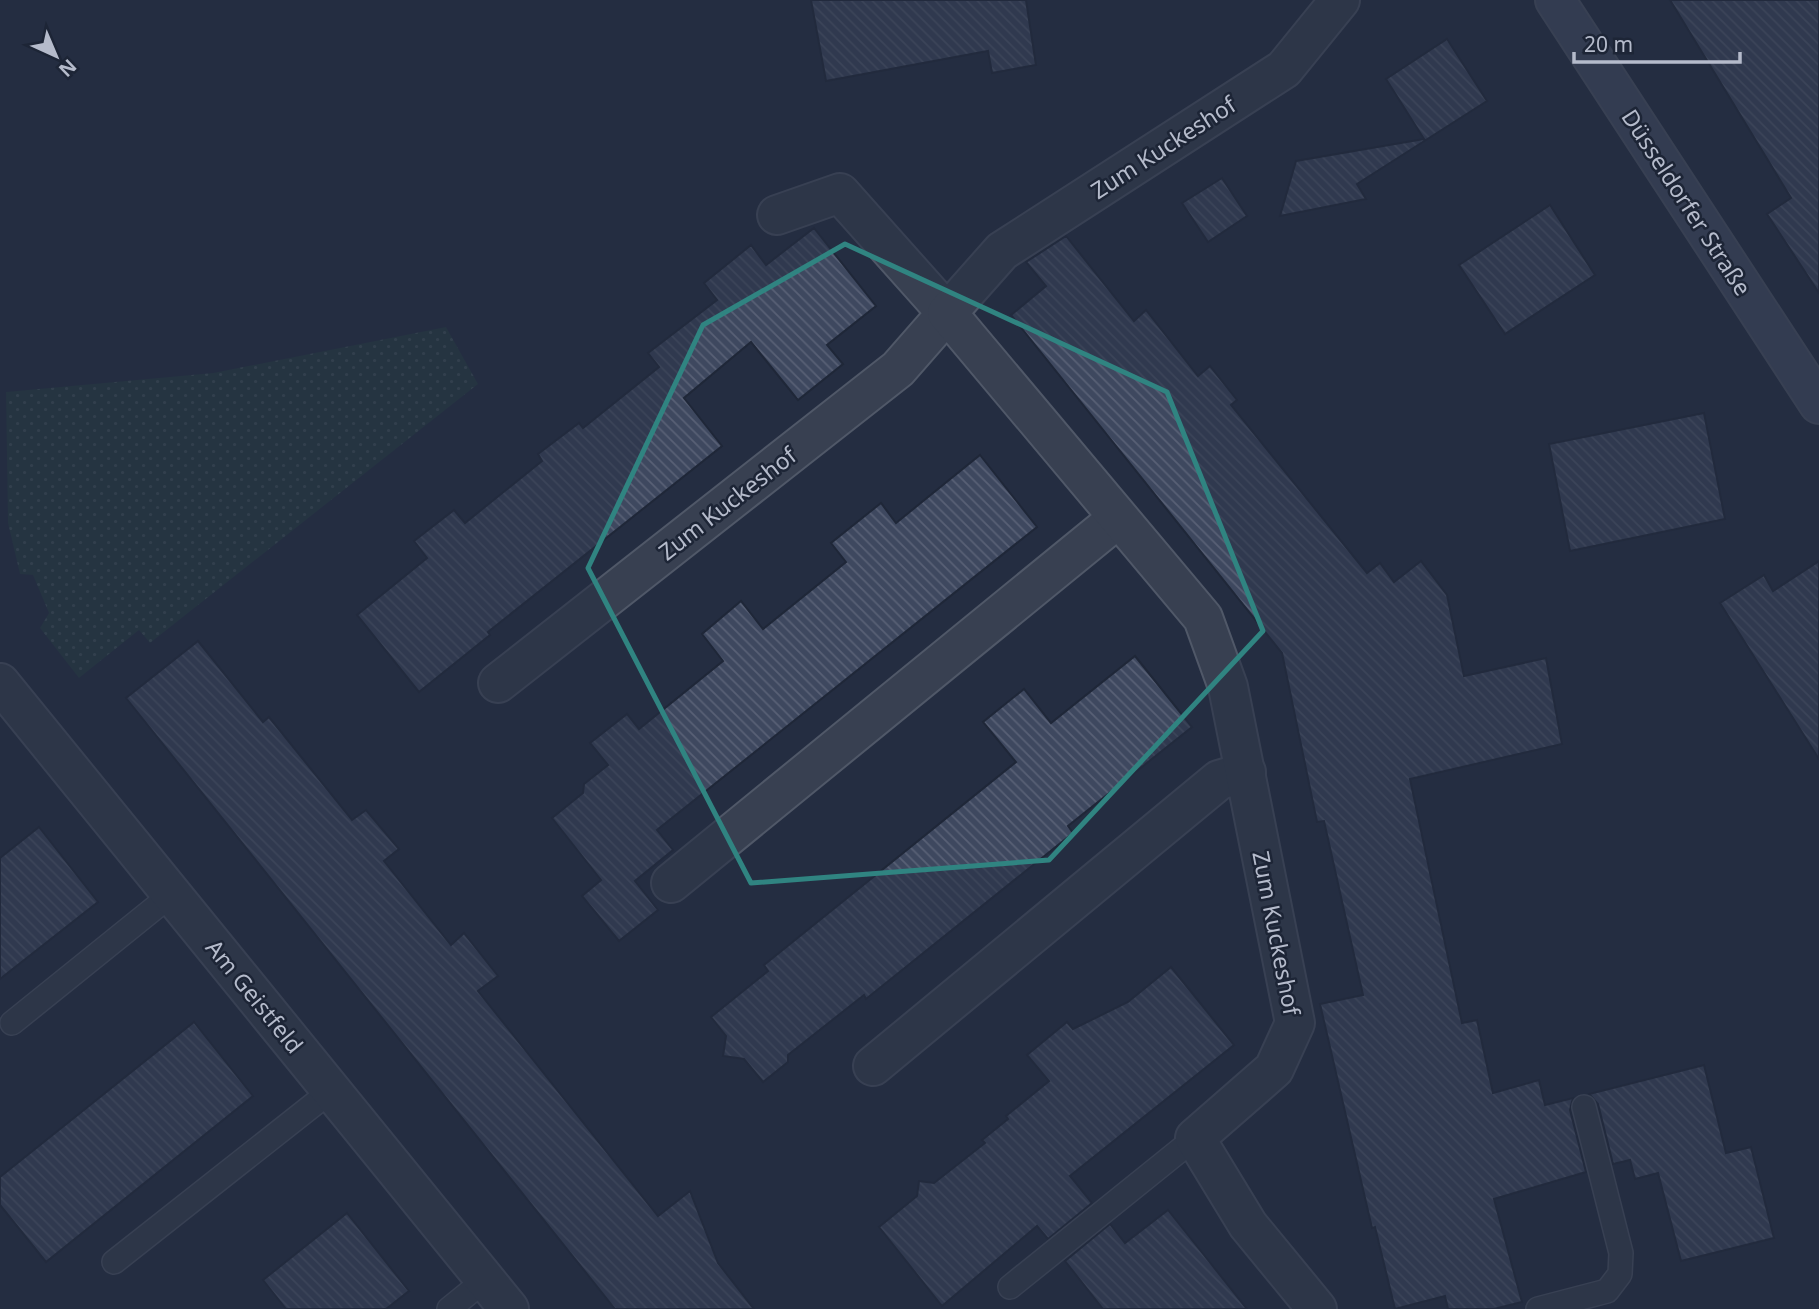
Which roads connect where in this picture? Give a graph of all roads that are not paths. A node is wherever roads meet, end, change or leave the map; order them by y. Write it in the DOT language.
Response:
graph roads {
  1 [pos="1340,0"];
  2 [pos="1555,0"];
  3 [pos="777,215"];
  4 [pos="947,313"];
  5 [pos="1819,404"];
  6 [pos="1116,519"];
  7 [pos="498,683"];
  8 [pos="6,702"];
  9 [pos="1246,772"];
  10 [pos="671,883"];
  11 [pos="172,894"];
  12 [pos="12,1023"];
  13 [pos="873,1066"];
  14 [pos="332,1090"];
  15 [pos="1584,1107"];
  16 [pos="1195,1138"];
  17 [pos="114,1262"];
  18 [pos="486,1279"];
  19 [pos="1010,1287"];
  20 [pos="449,1309"];
  21 [pos="509,1309"];
  22 [pos="1317,1309"];
  23 [pos="1538,1309"];
  1 -- 4 [label="street, Zum Kuckeshof"];
  2 -- 5 [label="main road, Düsseldorfer Straße"];
  3 -- 4 [label="street, Zum Kuckeshof"];
  4 -- 6 [label="street, Zum Kuckeshof"];
  4 -- 7 [label="street, Zum Kuckeshof"];
  6 -- 9 [label="street, Zum Kuckeshof"];
  6 -- 10 [label="street"];
  8 -- 11 [label="street, Am Geistfeld"];
  9 -- 13 [label="street"];
  9 -- 16 [label="street, Zum Kuckeshof"];
  11 -- 12 [label="lane"];
  11 -- 14 [label="street, Am Geistfeld"];
  14 -- 17 [label="lane"];
  14 -- 18 [label="street, Am Geistfeld"];
  15 -- 23 [label="lane"];
  16 -- 19 [label="lane, Zum Kuckeshof"];
  16 -- 22 [label="street"];
  18 -- 20 [label="lane"];
  18 -- 21 [label="street, Am Geistfeld"];
}
